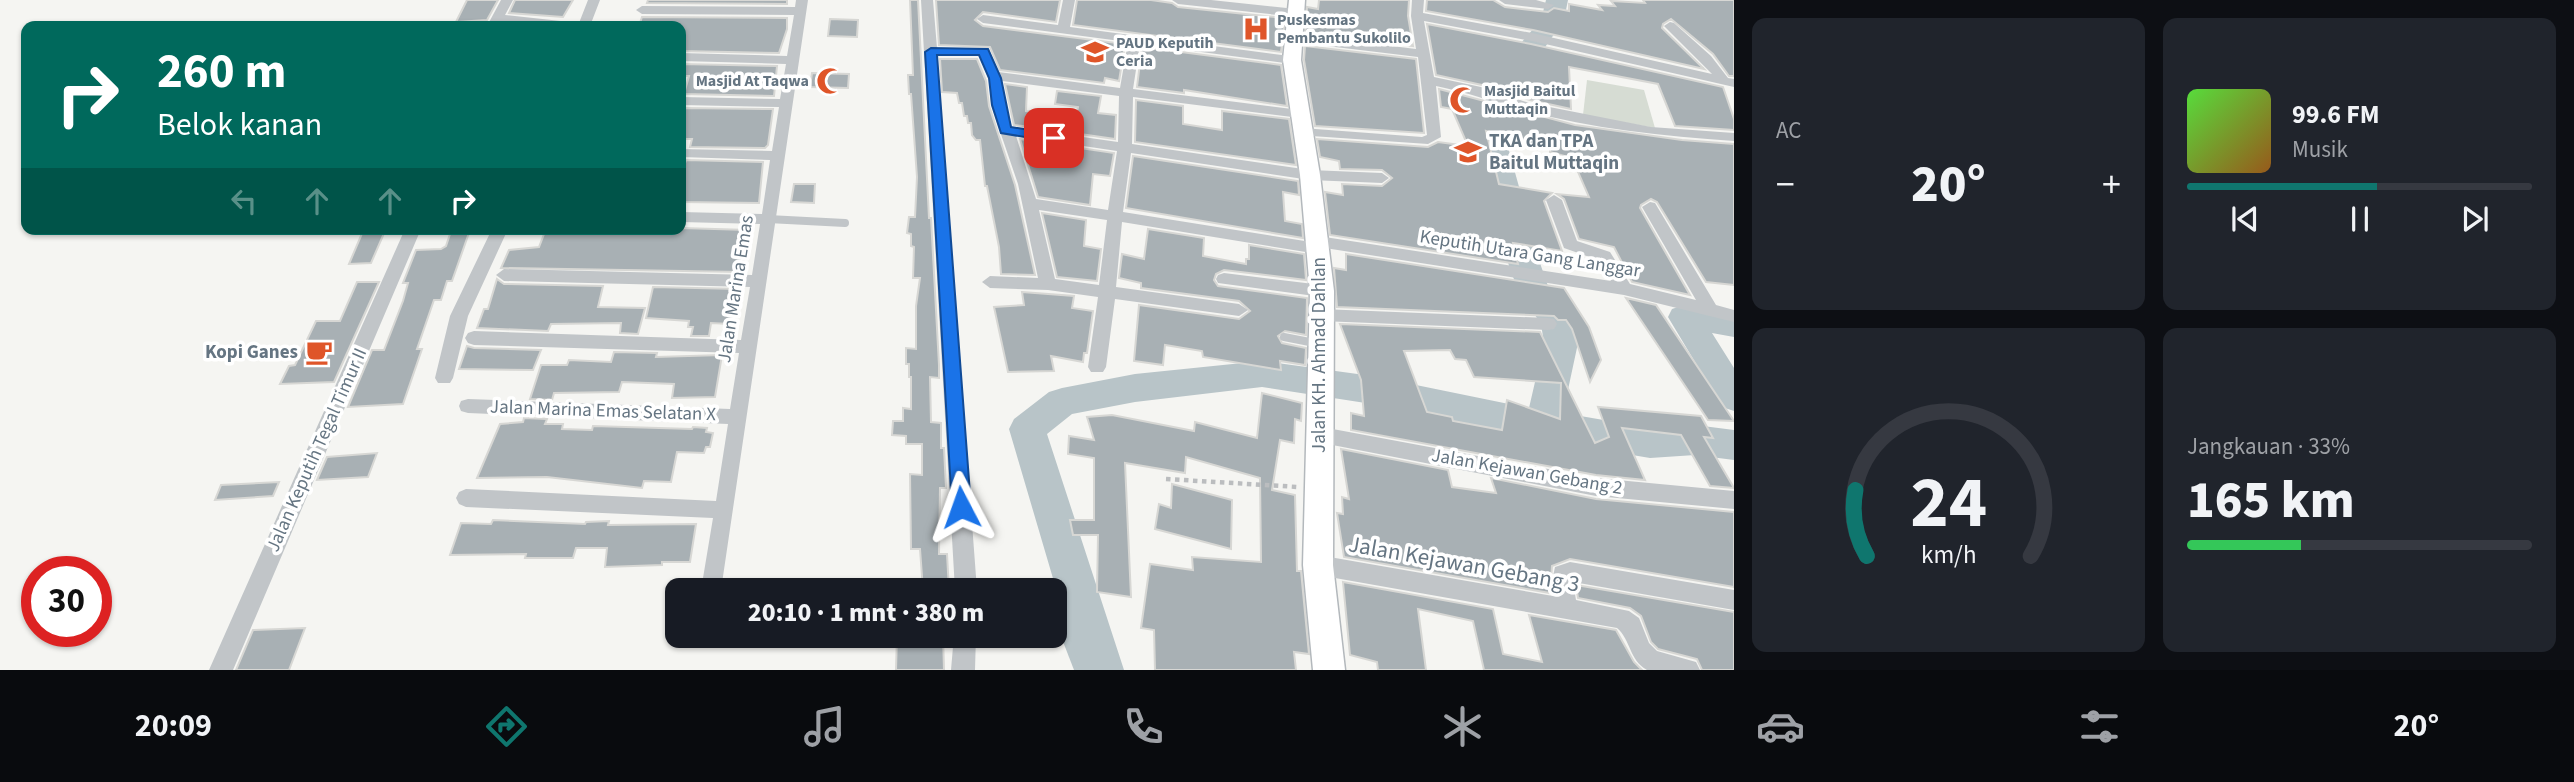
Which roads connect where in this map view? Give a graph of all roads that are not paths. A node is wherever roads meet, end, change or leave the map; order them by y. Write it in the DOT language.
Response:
graph roads {
  1 [pos="507,0"];
  2 [pos="594,0"];
  3 [pos="927,0"];
  4 [pos="1069,0"];
  5 [pos="1178,0"];
  6 [pos="1418,0"];
  7 [pos="1505,0"];
  8 [pos="1548,5"];
  9 [pos="801,6"];
  10 [pos="1297,7"];
  11 [pos="642,10"];
  12 [pos="1417,16"];
  13 [pos="983,19"];
  14 [pos="496,21"];
  15 [pos="586,21"];
  16 [pos="1670,26"];
  17 [pos="1063,31"];
  18 [pos="1294,38"];
  19 [pos="1134,41"];
  20 [pos="931,52"];
  21 [pos="1423,54"];
  22 [pos="686,57"];
  23 [pos="1292,60"];
  24 [pos="792,61"];
  25 [pos="998,77"];
  26 [pos="1428,80"];
  27 [pos="1729,82"];
  28 [pos="1126,90"];
  29 [pos="686,101"];
  30 [pos="786,103"];
  31 [pos="1301,123"];
  32 [pos="1006,130"];
  33 [pos="1734,137"];
  34 [pos="1125,149"];
  35 [pos="686,153"];
  36 [pos="778,156"];
  37 [pos="1310,175"];
  38 [pos="1382,178"];
  39 [pos="1554,200"];
  40 [pos="1028,203"];
  41 [pos="1650,207"];
  42 [pos="1115,216"];
  43 [pos="686,217"];
  44 [pos="768,219"];
  45 [pos="845,223"];
  46 [pos="410,235"];
  47 [pos="497,235"];
  48 [pos="1318,245"];
  49 [pos="504,275"];
  50 [pos="1224,279"];
  51 [pos="758,281"];
  52 [pos="990,282"];
  53 [pos="1048,284"];
  54 [pos="1624,289"];
  55 [pos="1322,291"];
  56 [pos="1107,292"];
  57 [pos="1239,310"];
  58 [pos="1711,312"];
  59 [pos="1321,315"];
  60 [pos="1734,316"];
  61 [pos="1548,324"];
  62 [pos="1284,337"];
  63 [pos="474,338"];
  64 [pos="1322,344"];
  65 [pos="748,347"];
  66 [pos="1097,367"];
  67 [pos="444,379"];
  68 [pos="468,406"];
  69 [pos="738,417"];
  70 [pos="1322,421"];
  71 [pos="466,498"];
  72 [pos="1734,500"];
  73 [pos="724,510"];
  74 [pos="1318,565"];
  75 [pos="714,578"];
  76 [pos="966,578"];
  77 [pos="1734,600"];
  78 [pos="1567,608"];
  79 [pos="964,648"];
  80 [pos="221,670"];
  81 [pos="963,670"];
  82 [pos="1329,670"];
  83 [pos="1688,670"];
  1 -- 14 [label="street"];
  2 -- 15 [label="street"];
  3 -- 20 [label="street"];
  4 -- 17 [label="street"];
  5 -- 10 [label="street"];
  6 -- 12 [label="street"];
  7 -- 8 [label="street"];
  9 -- 11 [label="street"];
  9 -- 24 [label="street, Jalan Marina Emas"];
  10 -- 18 [label="street, Jalan KH. Ahmad Dahlan"];
  12 -- 21 [label="street"];
  12 -- 27 [label="street"];
  13 -- 17 [label="street"];
  16 -- 27 [label="street"];
  17 -- 19 [label="street"];
  18 -- 21 [label="street"];
  18 -- 23 [label="street, Jalan KH. Ahmad Dahlan"];
  19 -- 23 [label="street"];
  19 -- 28 [label="street"];
  20 -- 25 [label="street"];
  20 -- 76 [label="street"];
  21 -- 26 [label="street"];
  22 -- 24 [label="street"];
  23 -- 31 [label="street, Jalan KH. Ahmad Dahlan"];
  24 -- 30 [label="street, Jalan Marina Emas"];
  25 -- 28 [label="street"];
  25 -- 32 [label="street"];
  26 -- 31 [label="street"];
  26 -- 33 [label="street"];
  28 -- 31 [label="street"];
  28 -- 34 [label="street"];
  29 -- 30 [label="street"];
  30 -- 36 [label="street, Jalan Marina Emas"];
  31 -- 37 [label="street, Jalan KH. Ahmad Dahlan"];
  32 -- 34 [label="street"];
  32 -- 40 [label="street"];
  34 -- 37 [label="street"];
  34 -- 42 [label="street"];
  35 -- 36 [label="street"];
  36 -- 44 [label="street, Jalan Marina Emas"];
  37 -- 38 [label="street"];
  37 -- 48 [label="street, Jalan KH. Ahmad Dahlan"];
  39 -- 54 [label="street"];
  40 -- 42 [label="street, Keputih Utara Gang Langgar"];
  40 -- 53 [label="street"];
  41 -- 58 [label="street"];
  42 -- 48 [label="street, Keputih Utara Gang Langgar"];
  42 -- 56 [label="street"];
  43 -- 44 [label="street"];
  44 -- 45 [label="lane"];
  44 -- 51 [label="street, Jalan Marina Emas"];
  46 -- 80 [label="street, Jalan Keputih Tegal Timur II"];
  47 -- 67 [label="street"];
  48 -- 54 [label="street, Keputih Utara Gang Langgar"];
  48 -- 55 [label="street, Jalan KH. Ahmad Dahlan"];
  49 -- 51 [label="street"];
  50 -- 55 [label="street"];
  51 -- 65 [label="street, Jalan Marina Emas"];
  52 -- 53 [label="street"];
  53 -- 56 [label="street"];
  54 -- 58 [label="street, Keputih Utara Gang Langgar"];
  55 -- 59 [label="street, Jalan KH. Ahmad Dahlan"];
  56 -- 57 [label="street"];
  56 -- 66 [label="street"];
  58 -- 60 [label="street, Keputih Utara Gang Langgar"];
  59 -- 61 [label="street"];
  59 -- 64 [label="street, Jalan KH. Ahmad Dahlan"];
  62 -- 64 [label="lane"];
  63 -- 65 [label="street"];
  64 -- 70 [label="street, Jalan KH. Ahmad Dahlan"];
  65 -- 69 [label="street, Jalan Marina Emas"];
  68 -- 69 [label="street, Jalan Marina Emas Selatan X"];
  69 -- 73 [label="street, Jalan Marina Emas"];
  70 -- 72 [label="street, Jalan Kejawan Gebang 2"];
  70 -- 74 [label="street, Jalan KH. Ahmad Dahlan"];
  71 -- 73 [label="street"];
  73 -- 75 [label="street, Jalan Marina Emas"];
  74 -- 78 [label="street, Jalan Kejawan Gebang 3"];
  74 -- 82 [label="street, Jalan KH. Ahmad Dahlan"];
  77 -- 78 [label="street"];
  78 -- 83 [label="street, Jalan Kejawan Gebang 3"];
  79 -- 81 [label="street"];
}
